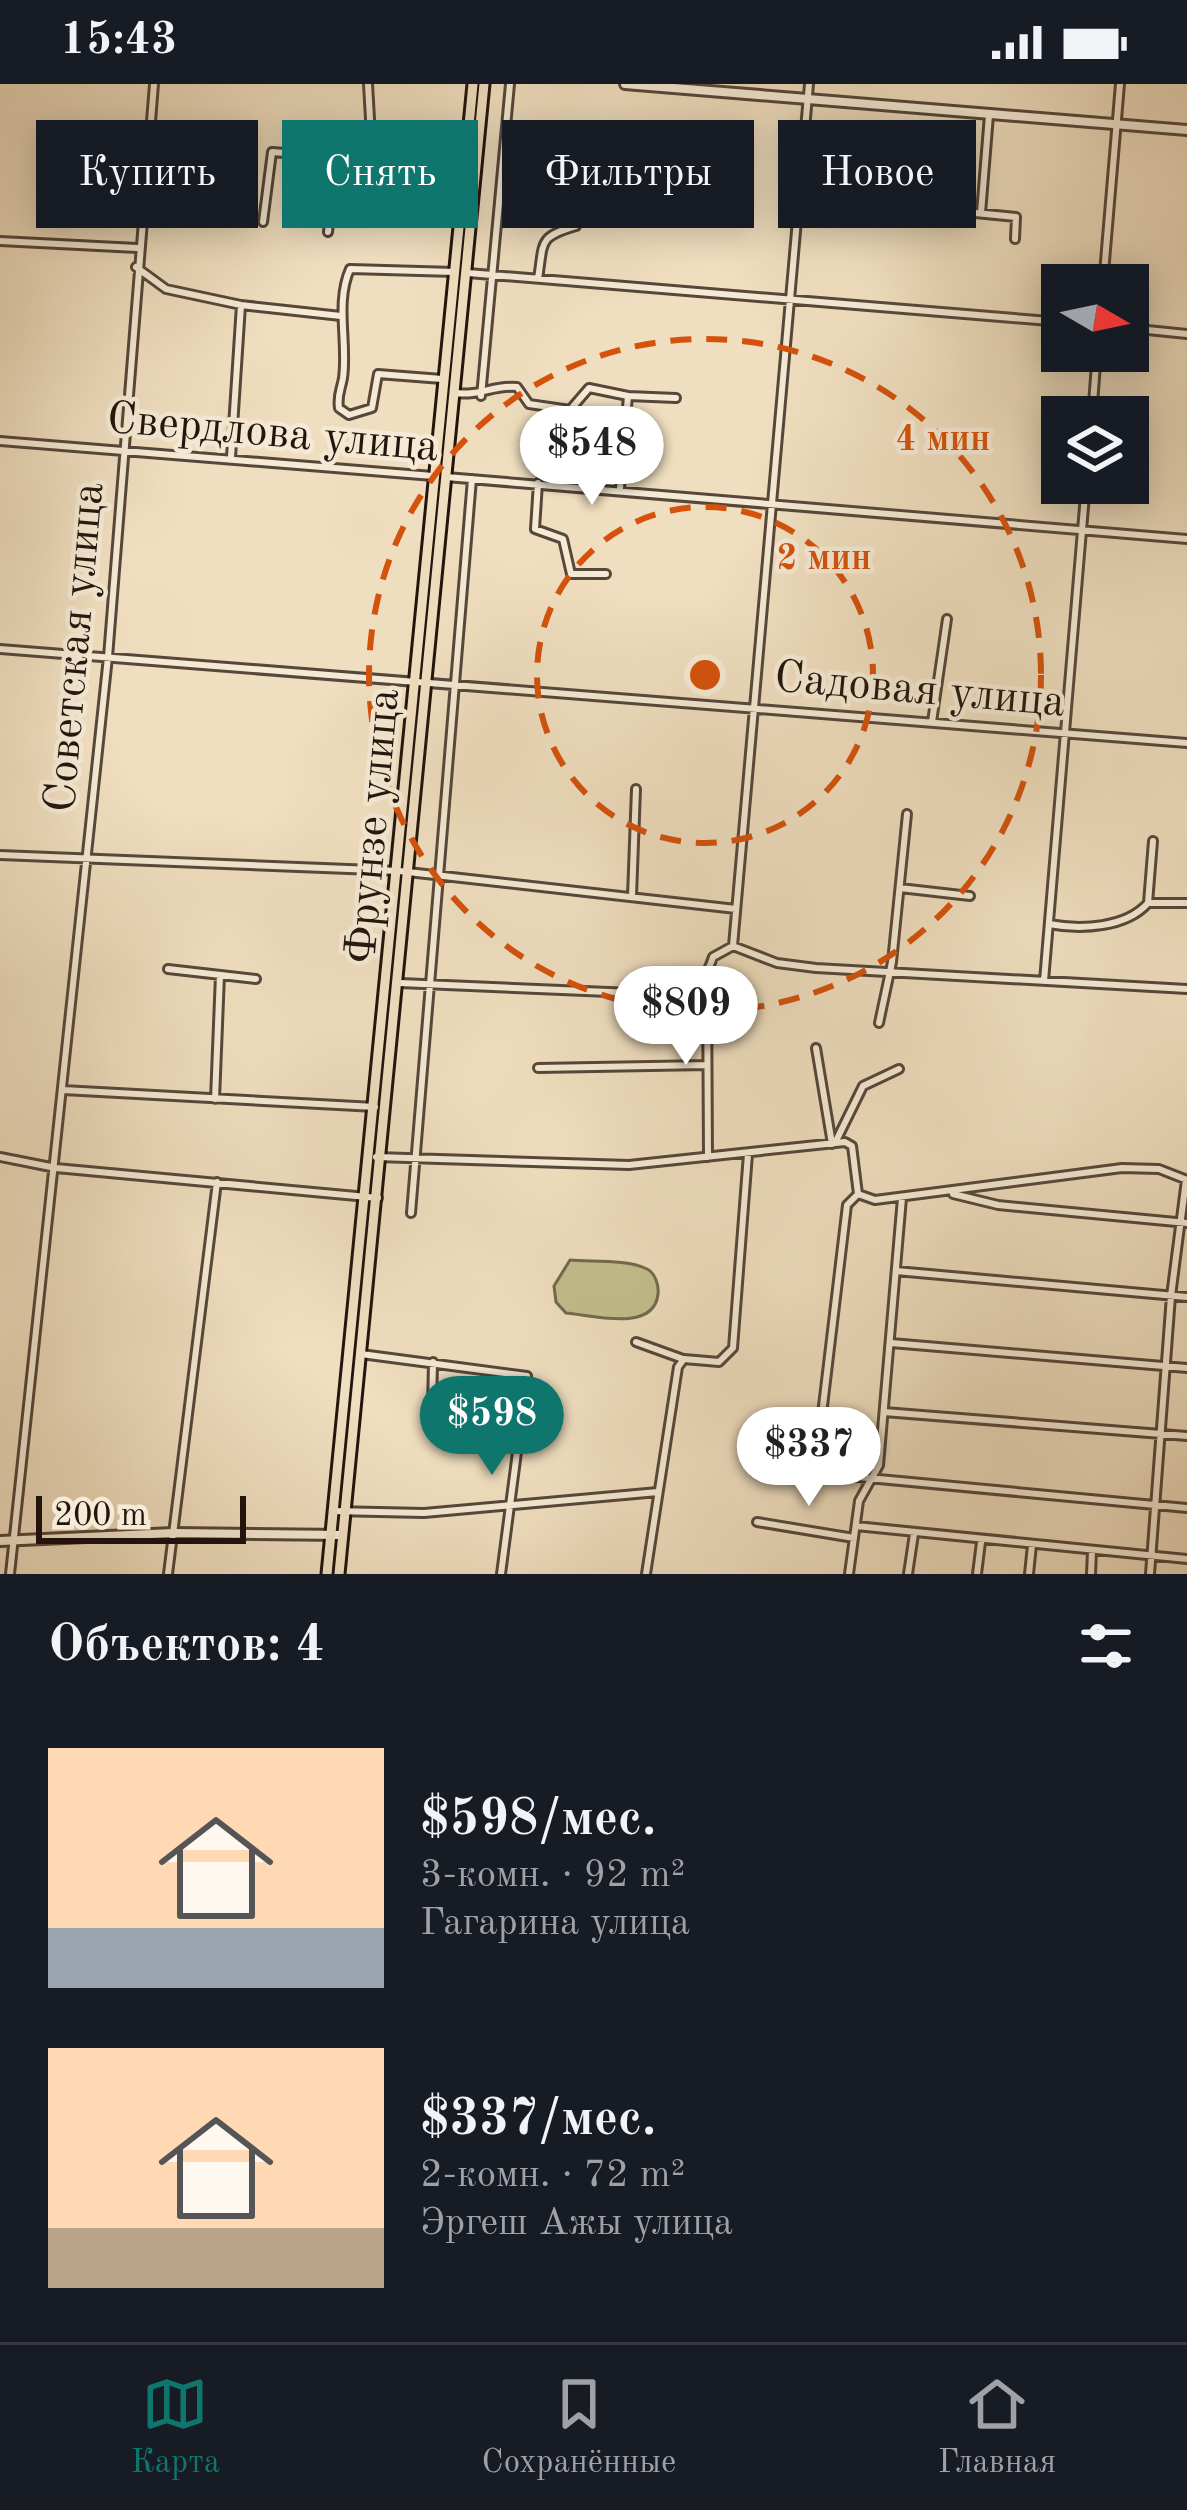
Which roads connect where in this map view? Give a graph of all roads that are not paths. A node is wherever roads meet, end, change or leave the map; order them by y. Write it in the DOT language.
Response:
graph roads {
  1 [pos="154,84"];
  2 [pos="368,84"];
  3 [pos="473,84"];
  4 [pos="484,84"];
  5 [pos="510,84"];
  6 [pos="626,84"];
  7 [pos="809,84"];
  8 [pos="1120,84"];
  9 [pos="807,101"];
  10 [pos="988,115"];
  11 [pos="370,120"];
  12 [pos="1116,124"];
  13 [pos="1187,130"];
  14 [pos="282,153"];
  15 [pos="976,212"];
  16 [pos="982,213"];
  17 [pos="263,222"];
  18 [pos="328,228"];
  19 [pos="571,228"];
  20 [pos="328,232"];
  21 [pos="1015,238"];
  22 [pos="0,241"];
  23 [pos="136,248"];
  24 [pos="1105,264"];
  25 [pos="136,267"];
  26 [pos="461,272"];
  27 [pos="495,274"];
  28 [pos="538,279"];
  29 [pos="790,300"];
  30 [pos="241,305"];
  31 [pos="341,316"];
  32 [pos="1041,320"];
  33 [pos="1149,330"];
  34 [pos="1187,334"];
  35 [pos="444,379"];
  36 [pos="448,393"];
  37 [pos="481,396"];
  38 [pos="628,396"];
  39 [pos="676,398"];
  40 [pos="0,441"];
  41 [pos="124,450"];
  42 [pos="230,459"];
  43 [pos="441,477"];
  44 [pos="472,479"];
  45 [pos="538,483"];
  46 [pos="620,489"];
  47 [pos="775,502"];
  48 [pos="1084,504"];
  49 [pos="1082,529"];
  50 [pos="1187,539"];
  51 [pos="606,574"];
  52 [pos="947,619"];
  53 [pos="0,650"];
  54 [pos="107,657"];
  55 [pos="423,680"];
  56 [pos="455,682"];
  57 [pos="752,705"];
  58 [pos="932,722"];
  59 [pos="1065,734"];
  60 [pos="1187,743"];
  61 [pos="636,789"];
  62 [pos="907,814"];
  63 [pos="1153,841"];
  64 [pos="0,855"];
  65 [pos="86,855"];
  66 [pos="405,872"];
  67 [pos="439,875"];
  68 [pos="900,888"];
  69 [pos="632,896"];
  70 [pos="970,896"];
  71 [pos="1148,903"];
  72 [pos="1187,903"];
  73 [pos="736,909"];
  74 [pos="1049,924"];
  75 [pos="733,946"];
  76 [pos="169,969"];
  77 [pos="886,974"];
  78 [pos="220,975"];
  79 [pos="707,976"];
  80 [pos="256,980"];
  81 [pos="1044,980"];
  82 [pos="400,983"];
  83 [pos="431,985"];
  84 [pos="1187,988"];
  85 [pos="878,1023"];
  86 [pos="815,1048"];
  87 [pos="707,1066"];
  88 [pos="538,1068"];
  89 [pos="898,1069"];
  90 [pos="62,1090"];
  91 [pos="215,1099"];
  92 [pos="375,1107"];
  93 [pos="834,1144"];
  94 [pos="748,1154"];
  95 [pos="369,1156"];
  96 [pos="0,1157"];
  97 [pos="382,1157"];
  98 [pos="708,1157"];
  99 [pos="414,1160"];
  100 [pos="56,1168"];
  101 [pos="1187,1180"];
  102 [pos="217,1182"];
  103 [pos="950,1193"];
  104 [pos="858,1194"];
  105 [pos="372,1197"];
  106 [pos="902,1198"];
  107 [pos="411,1213"];
  108 [pos="1184,1223"];
  109 [pos="896,1270"];
  110 [pos="1171,1296"];
  111 [pos="1187,1297"];
  112 [pos="636,1342"];
  113 [pos="890,1343"];
  114 [pos="356,1353"];
  115 [pos="684,1359"];
  116 [pos="433,1362"];
  117 [pos="1166,1366"];
  118 [pos="1187,1367"];
  119 [pos="884,1412"];
  120 [pos="448,1430"];
  121 [pos="1161,1434"];
  122 [pos="1187,1436"];
  123 [pos="873,1479"];
  124 [pos="658,1492"];
  125 [pos="1154,1505"];
  126 [pos="509,1508"];
  127 [pos="1187,1508"];
  128 [pos="339,1512"];
  129 [pos="757,1522"];
  130 [pos="856,1526"];
  131 [pos="172,1533"];
  132 [pos="336,1534"];
  133 [pos="914,1534"];
  134 [pos="854,1538"];
  135 [pos="14,1540"];
  136 [pos="0,1541"];
  137 [pos="981,1541"];
  138 [pos="1032,1545"];
  139 [pos="1092,1551"];
  140 [pos="1151,1556"];
  141 [pos="1187,1559"];
  142 [pos="10,1574"];
  143 [pos="168,1574"];
  144 [pos="327,1574"];
  145 [pos="339,1574"];
  146 [pos="501,1574"];
  147 [pos="646,1574"];
  148 [pos="849,1574"];
  149 [pos="908,1574"];
  150 [pos="977,1574"];
  151 [pos="1028,1574"];
  152 [pos="1091,1574"];
  153 [pos="1150,1574"];
  1 -- 23 [label="street, Советская улица"];
  2 -- 11 [label="street"];
  3 -- 26 [label="main road, Фрунзе улица"];
  4 -- 26 [label="main road, Фрунзе улица"];
  5 -- 27 [label="street"];
  6 -- 9 [label="street"];
  7 -- 9 [label="street"];
  8 -- 12 [label="street"];
  9 -- 10 [label="street"];
  9 -- 29 [label="street"];
  10 -- 12 [label="street"];
  10 -- 16 [label="street"];
  12 -- 13 [label="street"];
  12 -- 24 [label="street"];
  14 -- 17 [label="street"];
  15 -- 16 [label="street"];
  16 -- 21 [label="street"];
  18 -- 20 [label="street"];
  19 -- 28 [label="street"];
  22 -- 23 [label="street"];
  23 -- 25 [label="street, Советская улица"];
  25 -- 30 [label="street"];
  25 -- 41 [label="street, Советская улица"];
  26 -- 27 [label="street"];
  26 -- 31 [label="street"];
  26 -- 35 [label="main road, Фрунзе улица"];
  26 -- 36 [label="main road, Фрунзе улица"];
  27 -- 28 [label="street"];
  27 -- 37 [label="street"];
  28 -- 29 [label="street"];
  29 -- 32 [label="street"];
  29 -- 47 [label="street"];
  30 -- 31 [label="street"];
  30 -- 42 [label="street"];
  31 -- 35 [label="street"];
  33 -- 34 [label="street"];
  35 -- 36 [label="main road, Фрунзе улица"];
  36 -- 37 [label="street"];
  36 -- 43 [label="main road, Фрунзе улица"];
  37 -- 38 [label="street"];
  38 -- 39 [label="street"];
  38 -- 46 [label="street"];
  40 -- 41 [label="street, Свердлова улица"];
  41 -- 42 [label="street, Свердлова улица"];
  41 -- 54 [label="street, Советская улица"];
  42 -- 43 [label="street, Свердлова улица"];
  43 -- 44 [label="street, Свердлова улица"];
  43 -- 55 [label="main road, Фрунзе улица"];
  44 -- 45 [label="street, Свердлова улица"];
  44 -- 56 [label="street"];
  45 -- 46 [label="street, Свердлова улица"];
  45 -- 51 [label="street"];
  46 -- 47 [label="street, Свердлова улица"];
  47 -- 49 [label="street, Свердлова улица"];
  47 -- 57 [label="street"];
  48 -- 49 [label="street"];
  49 -- 50 [label="street, Свердлова улица"];
  49 -- 59 [label="street"];
  52 -- 58 [label="street"];
  53 -- 54 [label="street, Садовая улица"];
  54 -- 55 [label="street, Садовая улица"];
  54 -- 65 [label="street, Советская улица"];
  55 -- 56 [label="street, Садовая улица"];
  55 -- 66 [label="main road, Фрунзе улица"];
  56 -- 57 [label="street, Садовая улица"];
  56 -- 67 [label="street"];
  57 -- 58 [label="street, Садовая улица"];
  57 -- 73 [label="street"];
  58 -- 59 [label="street, Садовая улица"];
  59 -- 60 [label="street, Садовая улица"];
  59 -- 74 [label="street"];
  61 -- 69 [label="street"];
  62 -- 68 [label="street"];
  63 -- 71 [label="street"];
  64 -- 65 [label="street"];
  65 -- 66 [label="street"];
  65 -- 90 [label="street, Советская улица"];
  66 -- 67 [label="street"];
  66 -- 82 [label="main road, Фрунзе улица"];
  66 -- 92 [label="main road, Фрунзе улица"];
  67 -- 69 [label="street"];
  67 -- 83 [label="street"];
  68 -- 70 [label="street"];
  68 -- 77 [label="street"];
  69 -- 73 [label="street"];
  71 -- 72 [label="street"];
  71 -- 74 [label="street"];
  73 -- 75 [label="street"];
  74 -- 81 [label="street"];
  75 -- 77 [label="street"];
  75 -- 79 [label="street"];
  76 -- 78 [label="street"];
  77 -- 81 [label="street"];
  77 -- 85 [label="street"];
  78 -- 80 [label="street"];
  78 -- 91 [label="street"];
  79 -- 83 [label="street"];
  79 -- 87 [label="street"];
  81 -- 84 [label="street"];
  82 -- 83 [label="street"];
  82 -- 97 [label="main road, Фрунзе улица"];
  83 -- 99 [label="street"];
  86 -- 93 [label="street"];
  87 -- 88 [label="street"];
  87 -- 98 [label="street"];
  89 -- 93 [label="street"];
  90 -- 91 [label="street"];
  90 -- 100 [label="street, Советская улица"];
  91 -- 92 [label="street"];
  92 -- 95 [label="main road, Фрунзе улица"];
  93 -- 94 [label="street"];
  93 -- 104 [label="street"];
  94 -- 98 [label="street"];
  94 -- 115 [label="street"];
  95 -- 97 [label="street"];
  95 -- 105 [label="main road, Фрунзе улица"];
  96 -- 100 [label="street"];
  97 -- 99 [label="street"];
  97 -- 105 [label="main road, Фрунзе улица"];
  98 -- 99 [label="street"];
  99 -- 107 [label="street"];
  100 -- 102 [label="street"];
  100 -- 135 [label="street, Советская улица"];
  101 -- 103 [label="street"];
  101 -- 108 [label="street"];
  102 -- 105 [label="street"];
  102 -- 131 [label="street"];
  103 -- 106 [label="street"];
  103 -- 108 [label="street"];
  104 -- 106 [label="street"];
  104 -- 123 [label="street"];
  105 -- 114 [label="main road, Фрунзе улица"];
  106 -- 109 [label="street"];
  108 -- 110 [label="street"];
  109 -- 110 [label="street"];
  109 -- 113 [label="street"];
  110 -- 111 [label="street"];
  110 -- 117 [label="street"];
  112 -- 115 [label="street"];
  113 -- 117 [label="street"];
  113 -- 119 [label="street"];
  114 -- 116 [label="street"];
  114 -- 128 [label="main road, Фрунзе улица"];
  115 -- 124 [label="street"];
  116 -- 120 [label="street"];
  116 -- 126 [label="street"];
  117 -- 118 [label="street"];
  117 -- 121 [label="street"];
  119 -- 121 [label="street"];
  119 -- 123 [label="street"];
  121 -- 122 [label="street"];
  121 -- 125 [label="street"];
  123 -- 125 [label="street"];
  123 -- 130 [label="street"];
  124 -- 126 [label="street"];
  124 -- 147 [label="street"];
  125 -- 127 [label="street"];
  125 -- 140 [label="street"];
  126 -- 128 [label="street"];
  126 -- 146 [label="street"];
  128 -- 132 [label="main road, Фрунзе улица"];
  129 -- 134 [label="street"];
  130 -- 133 [label="street"];
  130 -- 134 [label="street"];
  131 -- 132 [label="street"];
  131 -- 135 [label="street"];
  131 -- 143 [label="street"];
  132 -- 144 [label="main road, Фрунзе улица"];
  132 -- 145 [label="main road, Фрунзе улица"];
  133 -- 137 [label="street"];
  133 -- 149 [label="street"];
  134 -- 148 [label="street"];
  135 -- 136 [label="street"];
  135 -- 142 [label="street, Советская улица"];
  137 -- 138 [label="street"];
  137 -- 150 [label="street"];
  138 -- 139 [label="street"];
  138 -- 151 [label="street"];
  139 -- 140 [label="street"];
  139 -- 152 [label="street"];
  140 -- 141 [label="street"];
  140 -- 153 [label="street"];
}
